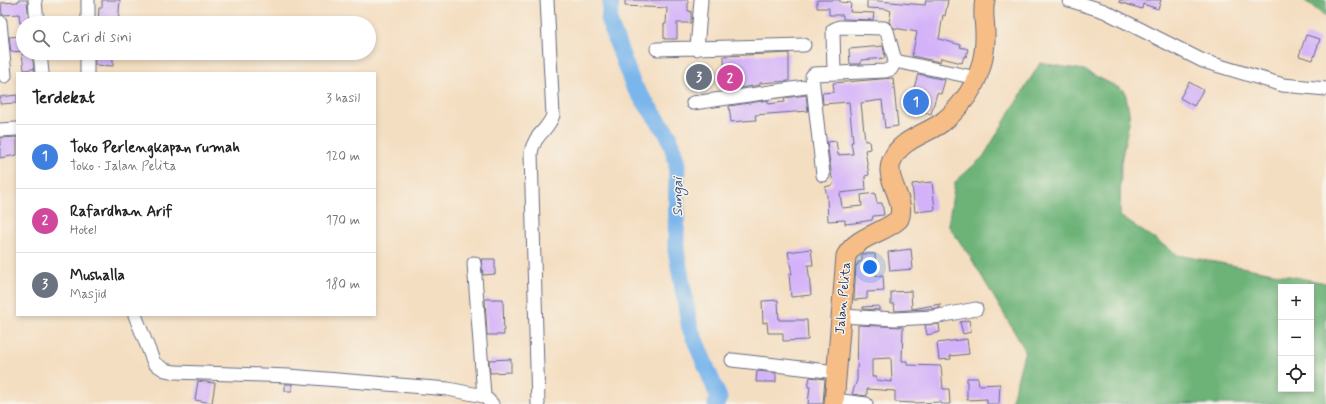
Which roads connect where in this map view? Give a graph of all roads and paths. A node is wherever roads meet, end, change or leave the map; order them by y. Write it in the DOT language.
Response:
graph roads {
  1 [pos="35,0"];
  2 [pos="88,0"];
  3 [pos="547,0"];
  4 [pos="701,0"];
  5 [pos="985,0"];
  6 [pos="1069,0"];
  7 [pos="36,16"];
  8 [pos="88,16"];
  9 [pos="0,22"];
  10 [pos="804,45"];
  11 [pos="657,49"];
  12 [pos="697,49"];
  13 [pos="40,60"];
  14 [pos="87,60"];
  15 [pos="895,61"];
  16 [pos="39,72"];
  17 [pos="87,72"];
  18 [pos="834,73"];
  19 [pos="7,76"];
  20 [pos="977,78"];
  21 [pos="813,86"];
  22 [pos="1326,89"];
  23 [pos="693,103"];
  24 [pos="16,129"];
  25 [pos="0,130"];
  26 [pos="823,175"];
  27 [pos="474,264"];
  28 [pos="976,308"];
  29 [pos="135,316"];
  30 [pos="842,316"];
  31 [pos="732,360"];
  32 [pos="836,372"];
  33 [pos="488,400"];
  34 [pos="834,402"];
  35 [pos="538,404"];
  36 [pos="866,404"];
  1 -- 7 [label="street"];
  2 -- 8 [label="street"];
  3 -- 35 [label="street"];
  4 -- 12 [label="street"];
  5 -- 20 [label="highway, Jalan Pelita"];
  6 -- 22 [label="street"];
  9 -- 19 [label="street"];
  10 -- 12 [label="street"];
  11 -- 12 [label="street"];
  13 -- 16 [label="street"];
  14 -- 17 [label="street"];
  15 -- 18 [label="street"];
  15 -- 18 [label="street"];
  15 -- 20 [label="street"];
  18 -- 21 [label="street"];
  20 -- 30 [label="highway, Jalan Pelita"];
  21 -- 23 [label="street"];
  21 -- 26 [label="street"];
  24 -- 25 [label="street"];
  27 -- 33 [label="street"];
  28 -- 30 [label="street"];
  29 -- 33 [label="street"];
  30 -- 32 [label="highway, Jalan Pelita"];
  31 -- 32 [label="street"];
  32 -- 34 [label="highway, Jalan Pelita"];
  34 -- 36 [label="street"];
}
